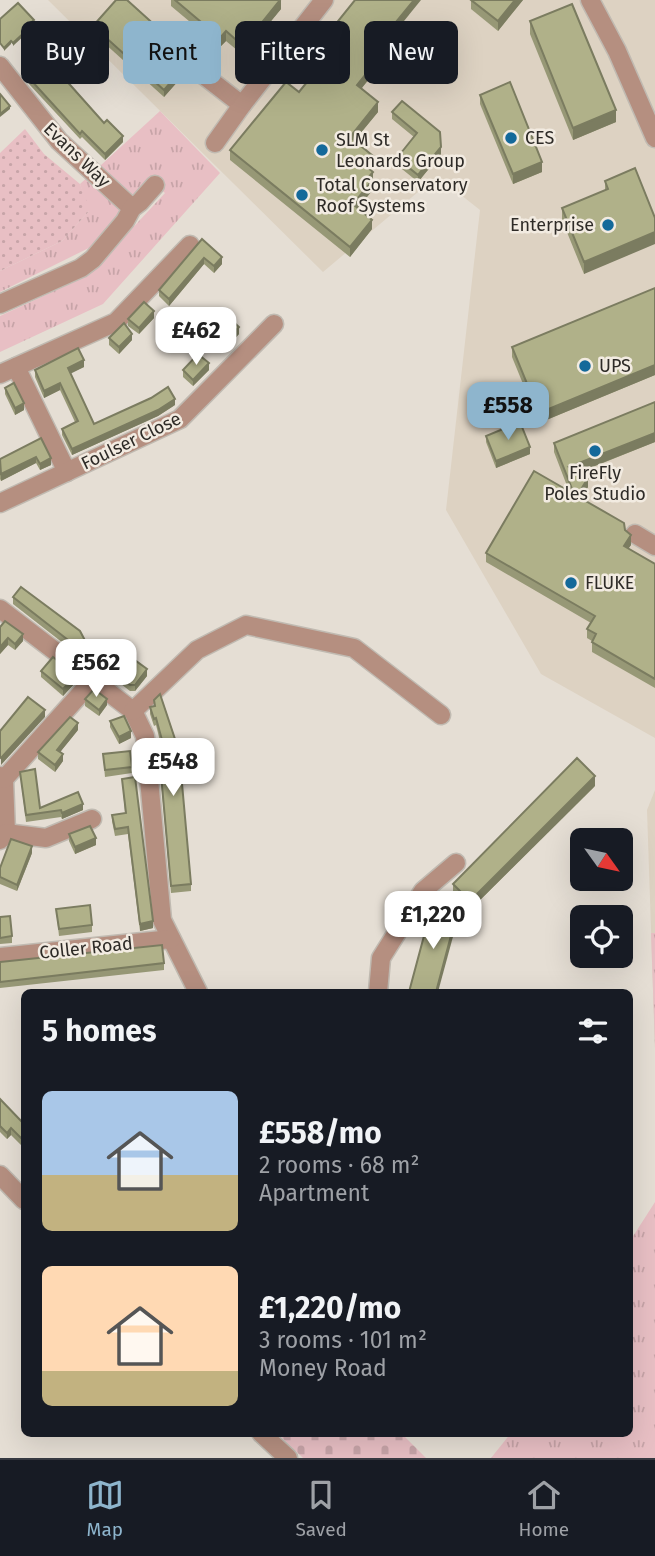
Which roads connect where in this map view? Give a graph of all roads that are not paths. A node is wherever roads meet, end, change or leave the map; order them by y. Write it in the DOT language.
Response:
graph roads {
  1 [pos="324,0"];
  2 [pos="590,0"];
  3 [pos="0,66"];
  4 [pos="215,84"];
  5 [pos="242,105"];
  6 [pos="655,138"];
  7 [pos="215,143"];
  8 [pos="155,185"];
  9 [pos="132,208"];
  10 [pos="190,245"];
  11 [pos="0,304"];
  12 [pos="274,324"];
  13 [pos="8,370"];
  14 [pos="67,472"];
  15 [pos="0,503"];
  16 [pos="635,534"];
  17 [pos="655,545"];
  18 [pos="1,611"];
  19 [pos="92,681"];
  20 [pos="133,711"];
  21 [pos="441,715"];
  22 [pos="2,778"];
  23 [pos="92,820"];
  24 [pos="3,837"];
  25 [pos="456,863"];
  26 [pos="172,939"];
  27 [pos="0,957"];
  28 [pos="197,989"];
  29 [pos="378,989"];
  30 [pos="0,1175"];
  31 [pos="21,1197"];
  32 [pos="265,1437"];
  33 [pos="288,1458"];
  1 -- 5 [label="street"];
  2 -- 6 [label="street"];
  3 -- 9 [label="street, Evans Way"];
  4 -- 5 [label="street"];
  5 -- 7 [label="street"];
  8 -- 9 [label="street"];
  9 -- 11 [label="street"];
  10 -- 13 [label="street"];
  12 -- 14 [label="street, Foulser Close"];
  13 -- 14 [label="street"];
  14 -- 15 [label="street, Foulser Close"];
  16 -- 17 [label="street"];
  18 -- 19 [label="street"];
  19 -- 20 [label="street"];
  19 -- 22 [label="street"];
  20 -- 21 [label="street"];
  20 -- 26 [label="street"];
  22 -- 24 [label="street"];
  23 -- 24 [label="street"];
  25 -- 29 [label="street"];
  26 -- 27 [label="street, Coller Road"];
  26 -- 28 [label="street"];
  30 -- 31 [label="street"];
  32 -- 33 [label="street"];
}
